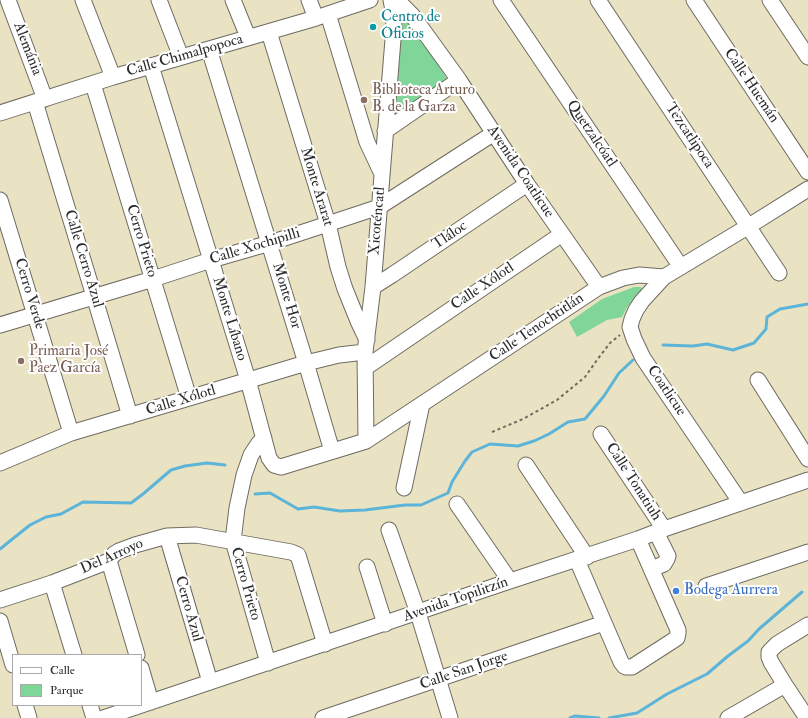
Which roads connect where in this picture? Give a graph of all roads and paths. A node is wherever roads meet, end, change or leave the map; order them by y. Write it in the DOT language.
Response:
graph roads {
  1 [pos="8,0"];
  2 [pos="84,0"];
  3 [pos="159,0"];
  4 [pos="233,0"];
  5 [pos="309,0"];
  6 [pos="370,0"];
  7 [pos="391,0"];
  8 [pos="397,0"];
  9 [pos="501,0"];
  10 [pos="598,0"];
  11 [pos="694,0"];
  12 [pos="770,0"];
  13 [pos="322,16"];
  14 [pos="269,32"];
  15 [pos="248,37"];
  16 [pos="209,49"];
  17 [pos="181,57"];
  18 [pos="808,57"];
  19 [pos="151,66"];
  20 [pos="113,76"];
  21 [pos="459,80"];
  22 [pos="93,84"];
  23 [pos="40,100"];
  24 [pos="0,113"];
  25 [pos="385,131"];
  26 [pos="494,133"];
  27 [pos="808,172"];
  28 [pos="382,175"];
  29 [pos="527,184"];
  30 [pos="808,189"];
  31 [pos="0,200"];
  32 [pos="379,207"];
  33 [pos="328,224"];
  34 [pos="749,226"];
  35 [pos="562,234"];
  36 [pos="270,243"];
  37 [pos="211,260"];
  38 [pos="681,267"];
  39 [pos="779,273"];
  40 [pos="664,277"];
  41 [pos="153,279"];
  42 [pos="373,287"];
  43 [pos="599,287"];
  44 [pos="94,296"];
  45 [pos="35,314"];
  46 [pos="0,325"];
  47 [pos="630,327"];
  48 [pos="366,347"];
  49 [pos="306,363"];
  50 [pos="365,368"];
  51 [pos="248,380"];
  52 [pos="758,380"];
  53 [pos="189,398"];
  54 [pos="422,404"];
  55 [pos="130,416"];
  56 [pos="492,432"];
  57 [pos="71,433"];
  58 [pos="601,434"];
  59 [pos="264,438"];
  60 [pos="366,441"];
  61 [pos="332,451"];
  62 [pos="269,458"];
  63 [pos="808,459"];
  64 [pos="0,463"];
  65 [pos="526,465"];
  66 [pos="808,480"];
  67 [pos="404,488"];
  68 [pos="741,503"];
  69 [pos="457,504"];
  70 [pos="389,530"];
  71 [pos="660,531"];
  72 [pos="167,536"];
  73 [pos="638,539"];
  74 [pos="233,541"];
  75 [pos="808,552"];
  76 [pos="582,558"];
  77 [pos="109,561"];
  78 [pos="367,567"];
  79 [pos="651,569"];
  80 [pos="510,581"];
  81 [pos="52,583"];
  82 [pos="706,586"];
  83 [pos="0,600"];
  84 [pos="418,613"];
  85 [pos="0,621"];
  86 [pos="604,623"];
  87 [pos="385,624"];
  88 [pos="808,625"];
  89 [pos="325,644"];
  90 [pos="74,654"];
  91 [pos="137,654"];
  92 [pos="12,661"];
  93 [pos="268,663"];
  94 [pos="142,671"];
  95 [pos="439,680"];
  96 [pos="210,682"];
  97 [pos="785,685"];
  98 [pos="151,702"];
  99 [pos="142,705"];
  100 [pos="25,706"];
  101 [pos="90,706"];
  102 [pos="139,706"];
  103 [pos="29,718"];
  104 [pos="94,718"];
  105 [pos="103,718"];
  106 [pos="323,718"];
  107 [pos="450,718"];
  108 [pos="728,718"];
  109 [pos="808,718"];
  1 -- 23 [label="street, Alemánia"];
  2 -- 20 [label="street"];
  3 -- 17 [label="street"];
  4 -- 15 [label="street"];
  5 -- 13 [label="street"];
  6 -- 13 [label="street, Calle Chimalpopoca"];
  7 -- 25 [label="street, Xicoténcatl"];
  8 -- 21 [label="street, Avenida Coatlicue"];
  9 -- 38 [label="street, Quetzalcóatl"];
  10 -- 34 [label="street, Tezcatlipoca"];
  11 -- 27 [label="street, Calle Huemán"];
  12 -- 18 [label="street"];
  13 -- 14 [label="street, Calle Chimalpopoca"];
  13 -- 28 [label="street"];
  14 -- 15 [label="street, Calle Chimalpopoca"];
  14 -- 33 [label="street, Monte Ararat"];
  15 -- 16 [label="street, Calle Chimalpopoca"];
  16 -- 17 [label="street, Calle Chimalpopoca"];
  16 -- 36 [label="street, Monte Hor"];
  17 -- 19 [label="street, Calle Chimalpopoca"];
  19 -- 20 [label="street, Calle Chimalpopoca"];
  19 -- 37 [label="street, Monte Líbano"];
  20 -- 22 [label="street, Calle Chimalpopoca"];
  21 -- 25 [label="street"];
  21 -- 26 [label="street, Avenida Coatlicue"];
  22 -- 23 [label="street, Calle Chimalpopoca"];
  22 -- 41 [label="street, Cerro Prieto"];
  23 -- 24 [label="street, Calle Chimalpopoca"];
  23 -- 44 [label="street, Calle Cerro Azul"];
  25 -- 28 [label="street, Xicoténcatl"];
  26 -- 29 [label="street, Avenida Coatlicue"];
  26 -- 32 [label="street, Calle Xochipilli"];
  28 -- 32 [label="street, Xicoténcatl"];
  29 -- 35 [label="street, Avenida Coatlicue"];
  29 -- 42 [label="street, Tláloc"];
  30 -- 34 [label="street"];
  31 -- 45 [label="street, Cerro Verde"];
  32 -- 33 [label="street, Calle Xochipilli"];
  32 -- 42 [label="street, Xicoténcatl"];
  33 -- 36 [label="street, Calle Xochipilli"];
  33 -- 48 [label="street, Monte Ararat"];
  34 -- 38 [label="street"];
  34 -- 39 [label="street, Tezcatlipoca"];
  35 -- 43 [label="street, Avenida Coatlicue"];
  35 -- 50 [label="street, Calle Xólotl"];
  36 -- 37 [label="street, Calle Xochipilli"];
  36 -- 49 [label="street, Monte Hor"];
  37 -- 41 [label="street, Calle Xochipilli"];
  37 -- 51 [label="street, Monte Líbano"];
  38 -- 40 [label="street"];
  40 -- 43 [label="street, Calle Tenochtitlán"];
  40 -- 47 [label="street"];
  41 -- 44 [label="street, Calle Xochipilli"];
  41 -- 53 [label="street, Cerro Prieto"];
  42 -- 48 [label="street, Xicoténcatl"];
  43 -- 54 [label="street, Calle Tenochtitlán"];
  44 -- 45 [label="street, Calle Xochipilli"];
  44 -- 55 [label="street, Calle Cerro Azul"];
  45 -- 46 [label="street, Calle Xochipilli"];
  45 -- 57 [label="street, Cerro Verde"];
  47 -- 56 [label="path"];
  47 -- 68 [label="street, Coatlicue"];
  48 -- 49 [label="street, Calle Xólotl"];
  48 -- 50 [label="street, Xicoténcatl"];
  49 -- 51 [label="street, Calle Xólotl"];
  49 -- 61 [label="street, Monte Hor"];
  50 -- 60 [label="street, Xicoténcatl"];
  51 -- 53 [label="street, Calle Xólotl"];
  51 -- 59 [label="street, Monte Líbano"];
  52 -- 63 [label="street"];
  53 -- 55 [label="street, Calle Xólotl"];
  54 -- 60 [label="street, Calle Tenochtitlán"];
  54 -- 67 [label="street"];
  55 -- 57 [label="street, Calle Xólotl"];
  57 -- 64 [label="street, Calle Xólotl"];
  58 -- 71 [label="street, Calle Tonatiuh"];
  59 -- 62 [label="street, Monte Líbano"];
  59 -- 74 [label="street, Cerro Prieto"];
  60 -- 61 [label="street, Calle Tenochtitlán"];
  61 -- 62 [label="street, Calle Tenochtitlán"];
  65 -- 76 [label="street"];
  66 -- 68 [label="street, Avenida Topilitzín"];
  68 -- 71 [label="street, Avenida Topilitzín"];
  69 -- 80 [label="street"];
  70 -- 84 [label="street"];
  71 -- 73 [label="street, Avenida Topilitzín"];
  71 -- 79 [label="street, Calle Tonatiuh"];
  72 -- 74 [label="street, Del Arroyo"];
  72 -- 77 [label="street, Del Arroyo"];
  72 -- 96 [label="street, Cerro Azul"];
  73 -- 76 [label="street, Avenida Topilitzín"];
  73 -- 79 [label="street, Calle Tonatiuh"];
  74 -- 89 [label="street, Del Arroyo"];
  74 -- 93 [label="street, Cerro Prieto"];
  75 -- 82 [label="street"];
  76 -- 80 [label="street, Avenida Topilitzín"];
  76 -- 86 [label="street"];
  77 -- 81 [label="street, Del Arroyo"];
  77 -- 91 [label="street"];
  78 -- 87 [label="street"];
  79 -- 86 [label="street, Calle Tonatiuh"];
  80 -- 84 [label="street, Avenida Topilitzín"];
  81 -- 83 [label="street, Del Arroyo"];
  81 -- 90 [label="street"];
  84 -- 87 [label="street, Avenida Topilitzín"];
  84 -- 95 [label="street"];
  85 -- 92 [label="street"];
  86 -- 95 [label="street, Calle San Jorge"];
  87 -- 89 [label="street, Avenida Topilitzín"];
  88 -- 97 [label="street"];
  89 -- 93 [label="street, Avenida Topilitzín"];
  93 -- 96 [label="street, Avenida Topilitzín"];
  94 -- 98 [label="street"];
  95 -- 106 [label="street, Calle San Jorge"];
  95 -- 107 [label="street"];
  96 -- 98 [label="street, Avenida Topilitzín"];
  97 -- 108 [label="street"];
  97 -- 109 [label="street"];
  98 -- 99 [label="street, Avenida Topilitzín"];
  100 -- 103 [label="street"];
  101 -- 104 [label="street"];
  102 -- 105 [label="street, Avenida Topilitzín"];
}
